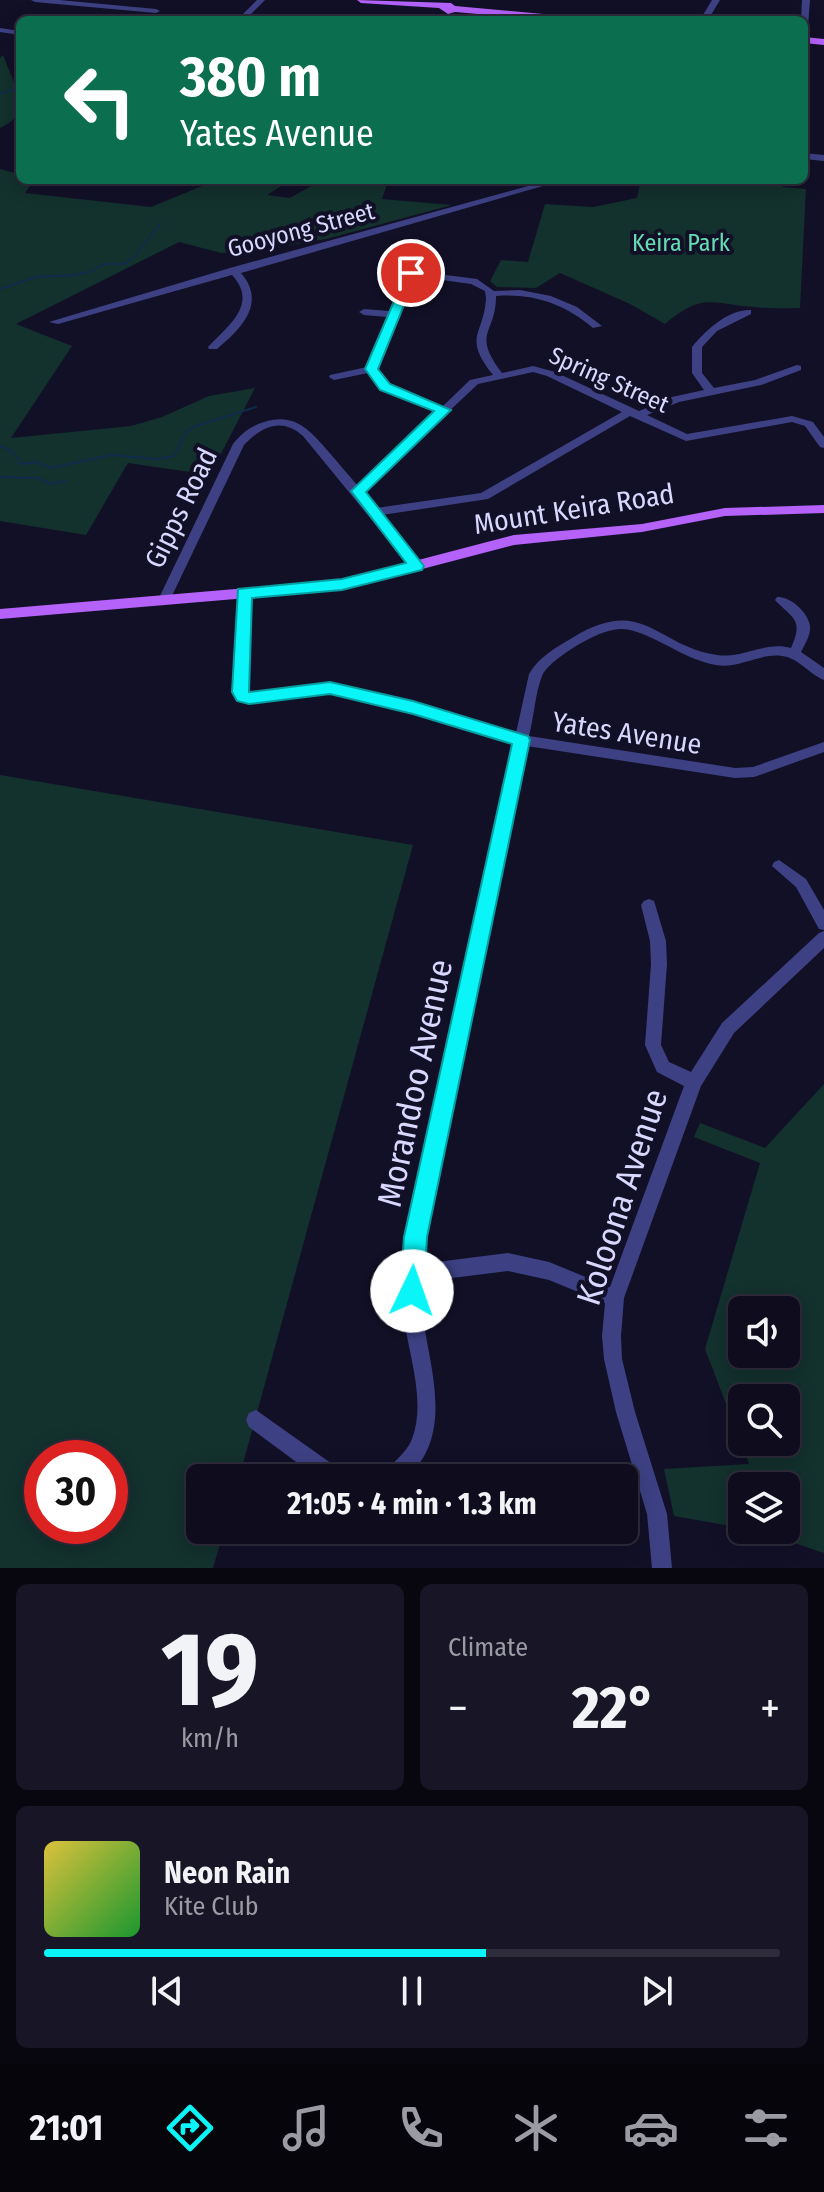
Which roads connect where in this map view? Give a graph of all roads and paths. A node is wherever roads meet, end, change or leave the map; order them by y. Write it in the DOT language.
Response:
graph roads {
  1 [pos="35,0"];
  2 [pos="165,0"];
  3 [pos="261,0"];
  4 [pos="361,0"];
  5 [pos="449,9"];
  6 [pos="156,11"];
  7 [pos="152,16"];
  8 [pos="245,16"];
  9 [pos="510,16"];
  10 [pos="545,184"];
  11 [pos="417,253"];
  12 [pos="233,270"];
  13 [pos="411,273"];
  14 [pos="491,294"];
  15 [pos="364,312"];
  16 [pos="747,312"];
  17 [pos="394,314"];
  18 [pos="54,322"];
  19 [pos="597,326"];
  20 [pos="213,347"];
  21 [pos="797,368"];
  22 [pos="371,369"];
  23 [pos="498,375"];
  24 [pos="334,377"];
  25 [pos="712,393"];
  26 [pos="444,410"];
  27 [pos="633,414"];
  28 [pos="824,445"];
  29 [pos="358,491"];
  30 [pos="824,509"];
  31 [pos="375,512"];
  32 [pos="416,566"];
  33 [pos="244,593"];
  34 [pos="164,600"];
  35 [pos="781,600"];
  36 [pos="0,614"];
  37 [pos="794,654"];
  38 [pos="824,675"];
  39 [pos="522,740"];
  40 [pos="824,747"];
  41 [pos="779,866"];
  42 [pos="649,905"];
  43 [pos="824,924"];
  44 [pos="824,938"];
  45 [pos="694,1082"];
  46 [pos="412,1274"];
  47 [pos="615,1298"];
  48 [pos="256,1420"];
  49 [pos="316,1464"];
  50 [pos="407,1464"];
  51 [pos="662,1568"];
  1 -- 6 [label="street"];
  2 -- 6 [label="street"];
  3 -- 8 [label="street"];
  4 -- 5 [label="main road"];
  5 -- 9 [label="main road"];
  6 -- 7 [label="street"];
  10 -- 12 [label="street, Gooyong Street"];
  11 -- 13 [label="street"];
  12 -- 18 [label="street, Gooyong Street"];
  12 -- 20 [label="street"];
  13 -- 14 [label="street"];
  13 -- 17 [label="street"];
  14 -- 19 [label="street"];
  14 -- 23 [label="street"];
  15 -- 17 [label="street"];
  16 -- 25 [label="street"];
  17 -- 22 [label="street"];
  21 -- 25 [label="street"];
  22 -- 24 [label="street"];
  22 -- 26 [label="street"];
  23 -- 26 [label="street, Spring Street"];
  23 -- 27 [label="street, Spring Street"];
  25 -- 27 [label="street"];
  26 -- 29 [label="street, Spring Street"];
  27 -- 28 [label="street, Spring Street"];
  27 -- 31 [label="street"];
  29 -- 31 [label="street"];
  29 -- 34 [label="street, Gipps Road"];
  30 -- 32 [label="main road, Mount Keira Road"];
  31 -- 32 [label="street"];
  32 -- 33 [label="main road, Mount Keira Road"];
  33 -- 34 [label="main road, Mount Keira Road"];
  33 -- 39 [label="street, Yates Avenue"];
  34 -- 36 [label="main road, Mount Keira Road"];
  35 -- 37 [label="street"];
  37 -- 38 [label="street"];
  37 -- 39 [label="street, Morandoo Avenue"];
  39 -- 40 [label="street, Yates Avenue"];
  39 -- 46 [label="street, Morandoo Avenue"];
  41 -- 43 [label="street"];
  42 -- 45 [label="street"];
  44 -- 45 [label="street, Koloona Avenue"];
  45 -- 47 [label="street, Koloona Avenue"];
  46 -- 47 [label="street"];
  46 -- 50 [label="street, Morandoo Avenue"];
  47 -- 51 [label="street, Koloona Avenue"];
  48 -- 49 [label="street"];
}
